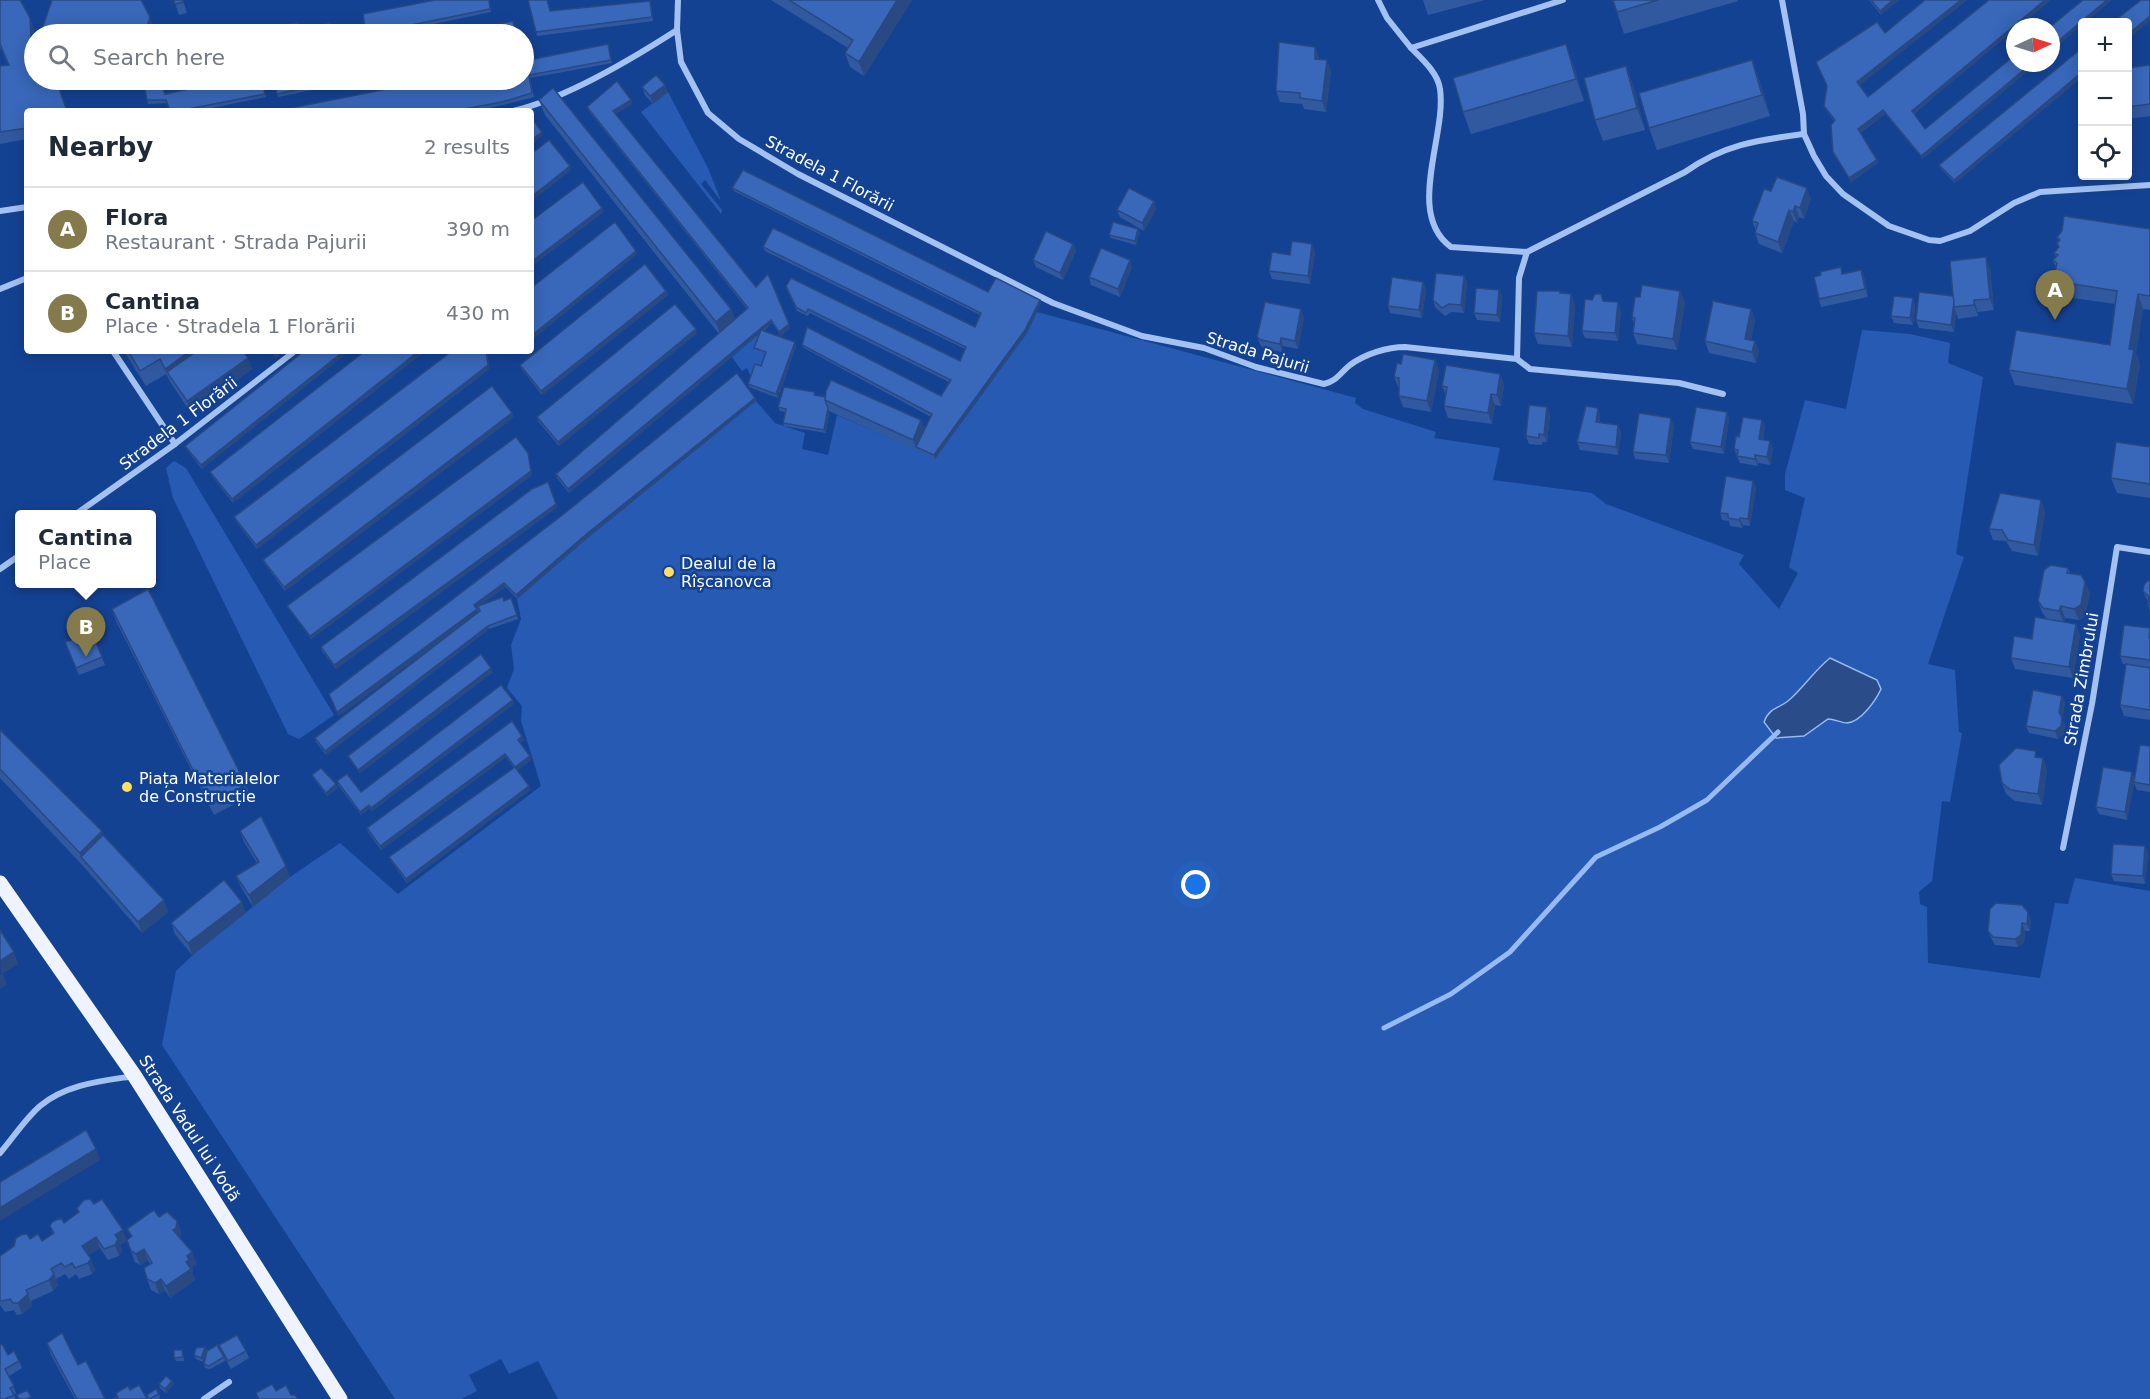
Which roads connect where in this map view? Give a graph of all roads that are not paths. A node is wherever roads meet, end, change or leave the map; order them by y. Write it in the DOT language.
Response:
graph roads {
  1 [pos="678,0"];
  2 [pos="1378,0"];
  3 [pos="1563,0"];
  4 [pos="1782,0"];
  5 [pos="677,30"];
  6 [pos="1411,48"];
  7 [pos="526,108"];
  8 [pos="1804,134"];
  9 [pos="2150,184"];
  10 [pos="24,207"];
  11 [pos="0,211"];
  12 [pos="1527,252"];
  13 [pos="24,279"];
  14 [pos="0,289"];
  15 [pos="1025,289"];
  16 [pos="115,354"];
  17 [pos="291,354"];
  18 [pos="1517,359"];
  19 [pos="1723,394"];
  20 [pos="175,444"];
  21 [pos="82,510"];
  22 [pos="2150,552"];
  23 [pos="15,558"];
  24 [pos="0,569"];
  25 [pos="2063,848"];
  26 [pos="0,884"];
  27 [pos="134,1076"];
  28 [pos="0,1153"];
  29 [pos="229,1382"];
  30 [pos="204,1399"];
  31 [pos="340,1399"];
  1 -- 5 [label="street, Stradela 1 Florării"];
  2 -- 6 [label="street"];
  3 -- 6 [label="street"];
  4 -- 8 [label="street"];
  5 -- 7 [label="street"];
  5 -- 15 [label="street, Stradela 1 Florării"];
  6 -- 12 [label="street"];
  8 -- 9 [label="street"];
  8 -- 12 [label="street"];
  10 -- 11 [label="street"];
  12 -- 18 [label="street"];
  13 -- 14 [label="street"];
  15 -- 18 [label="street, Strada Pajurii"];
  16 -- 20 [label="street"];
  17 -- 20 [label="street, Stradela 1 Florării"];
  18 -- 19 [label="street, Strada Pajurii"];
  20 -- 21 [label="street, Stradela 1 Florării"];
  22 -- 25 [label="street, Strada Zimbrului"];
  23 -- 24 [label="street"];
  26 -- 27 [label="main road, Strada Vadul lui Vodă"];
  27 -- 28 [label="street"];
  27 -- 31 [label="main road, Strada Vadul lui Vodă"];
  29 -- 30 [label="street"];
}
